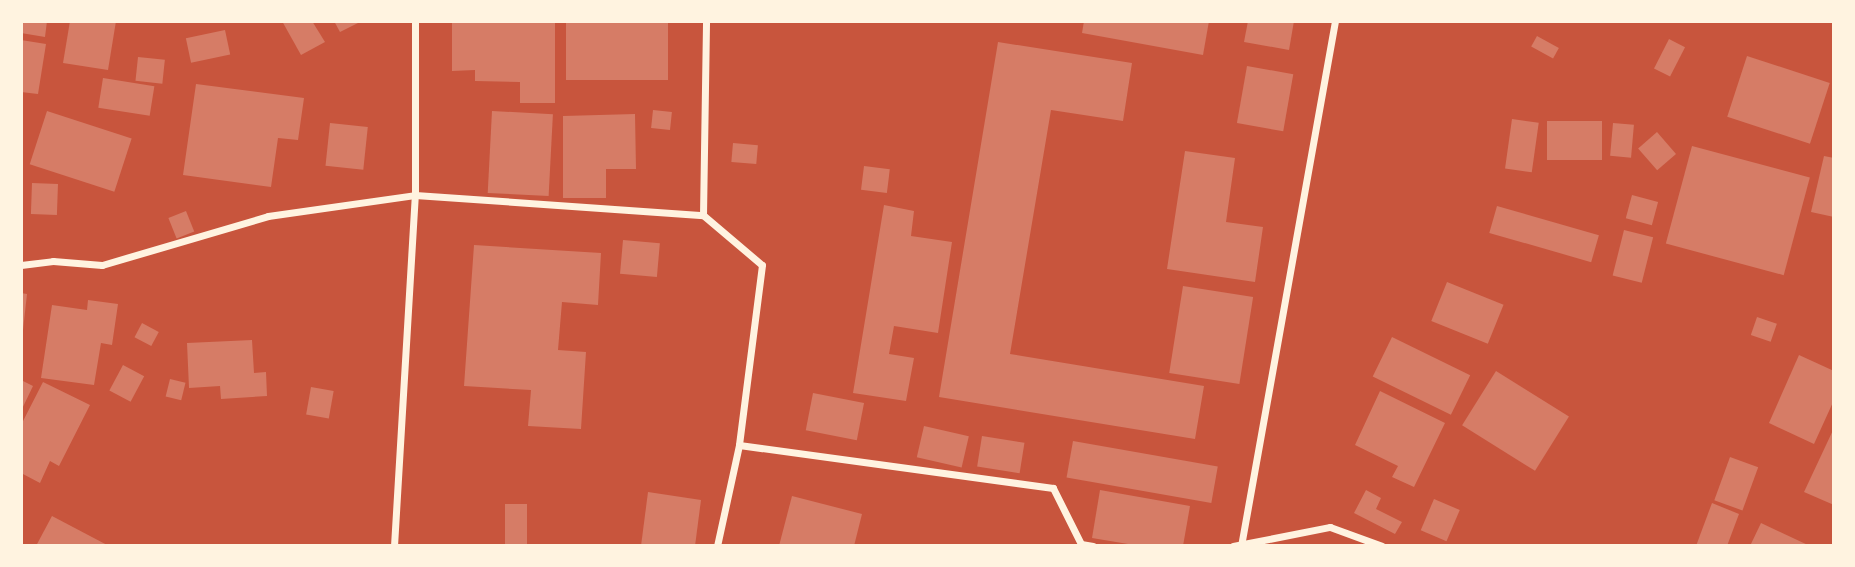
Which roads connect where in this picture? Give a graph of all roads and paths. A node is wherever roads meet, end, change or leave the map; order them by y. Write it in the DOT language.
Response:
graph roads {
  1 [pos="415,21"];
  2 [pos="706,21"];
  3 [pos="1335,21"];
  4 [pos="415,195"];
  5 [pos="703,215"];
  6 [pos="21,265"];
  7 [pos="739,445"];
  8 [pos="1239,545"];
  9 [pos="394,546"];
  10 [pos="717,546"];
  11 [pos="1093,546"];
  12 [pos="1382,546"];
  1 -- 4 [label="street"];
  2 -- 5 [label="street"];
  3 -- 8 [label="street"];
  4 -- 5 [label="street"];
  4 -- 6 [label="street"];
  4 -- 9 [label="street"];
  5 -- 7 [label="street"];
  7 -- 10 [label="street"];
  7 -- 11 [label="street"];
  8 -- 12 [label="street"];
}
